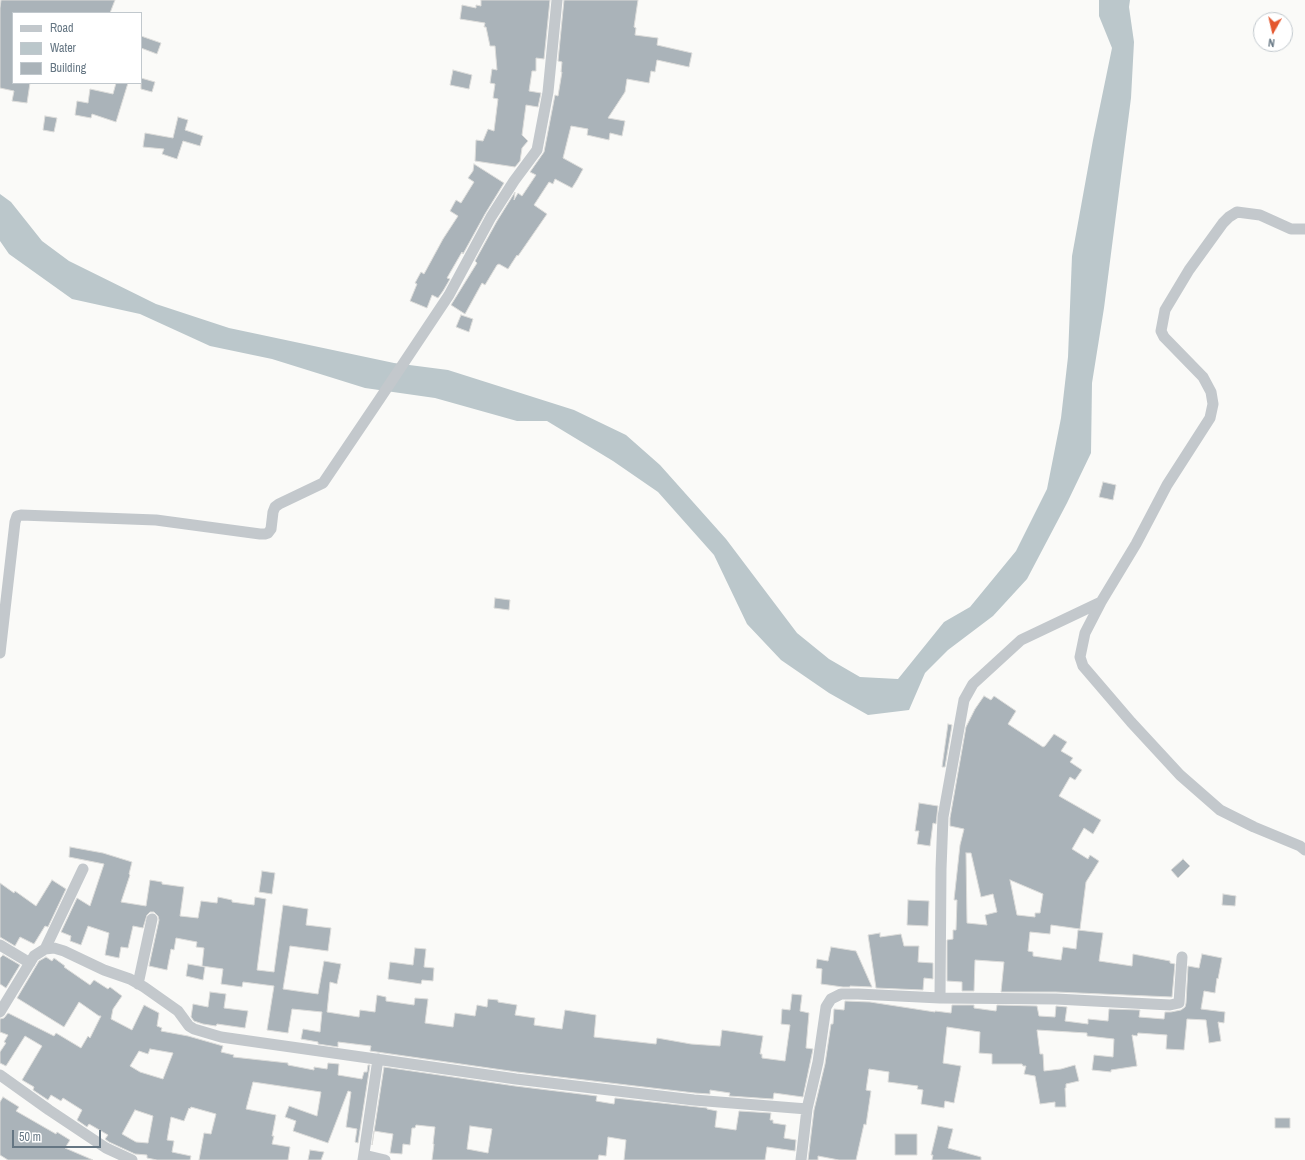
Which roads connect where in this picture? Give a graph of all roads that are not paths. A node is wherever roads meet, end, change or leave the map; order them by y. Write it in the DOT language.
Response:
graph roads {
  1 [pos="557,0"];
  2 [pos="1305,229"];
  3 [pos="1101,602"];
  4 [pos="0,653"];
  5 [pos="1305,850"];
  6 [pos="83,869"];
  7 [pos="152,919"];
  8 [pos="0,945"];
  9 [pos="45,948"];
  10 [pos="1182,957"];
  11 [pos="30,962"];
  12 [pos="138,984"];
  13 [pos="940,998"];
  14 [pos="0,1012"];
  15 [pos="378,1059"];
  16 [pos="0,1075"];
  17 [pos="807,1109"];
  18 [pos="363,1158"];
  19 [pos="132,1160"];
  20 [pos="385,1160"];
  21 [pos="801,1160"];
  1 -- 4 [label="street"];
  2 -- 3 [label="street"];
  3 -- 5 [label="street"];
  3 -- 13 [label="street"];
  6 -- 9 [label="street"];
  7 -- 12 [label="street"];
  8 -- 11 [label="street"];
  9 -- 11 [label="street"];
  9 -- 12 [label="street"];
  10 -- 13 [label="street"];
  11 -- 14 [label="street"];
  12 -- 15 [label="street"];
  13 -- 17 [label="street"];
  15 -- 17 [label="street"];
  15 -- 18 [label="street"];
  16 -- 19 [label="street"];
  17 -- 21 [label="street"];
  18 -- 20 [label="street"];
}
